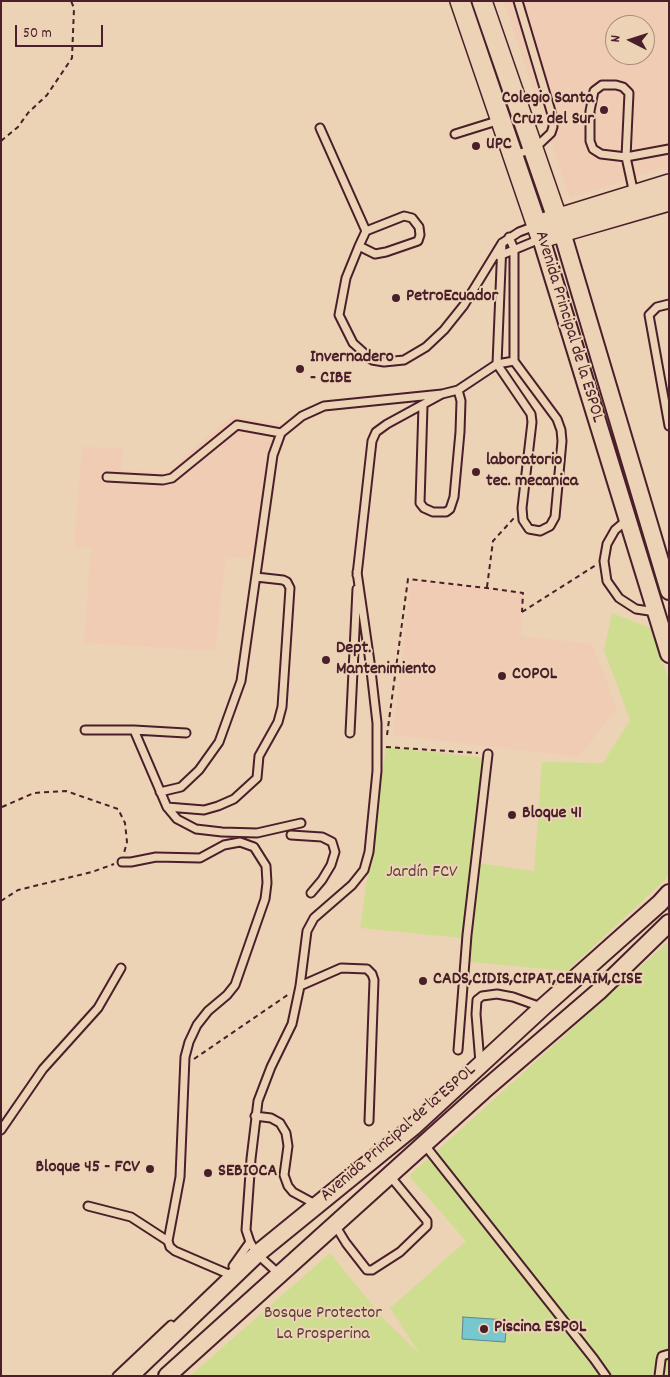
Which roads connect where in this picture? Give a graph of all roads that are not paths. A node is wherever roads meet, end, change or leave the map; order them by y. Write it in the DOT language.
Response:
graph roads {
  1 [pos="460,1"];
  2 [pos="482,1"];
  3 [pos="518,1"];
  4 [pos="501,119"];
  5 [pos="320,128"];
  6 [pos="455,134"];
  7 [pos="534,149"];
  8 [pos="669,149"];
  9 [pos="513,155"];
  10 [pos="626,157"];
  11 [pos="669,184"];
  12 [pos="634,194"];
  13 [pos="669,201"];
  14 [pos="560,225"];
  15 [pos="366,230"];
  16 [pos="539,232"];
  17 [pos="509,237"];
  18 [pos="502,243"];
  19 [pos="359,246"];
  20 [pos="514,249"];
  21 [pos="502,255"];
  22 [pos="492,259"];
  23 [pos="669,304"];
  24 [pos="514,360"];
  25 [pos="498,364"];
  26 [pos="458,390"];
  27 [pos="442,394"];
  28 [pos="423,406"];
  29 [pos="669,426"];
  30 [pos="281,433"];
  31 [pos="108,477"];
  32 [pos="628,519"];
  33 [pos="357,572"];
  34 [pos="256,577"];
  35 [pos="669,590"];
  36 [pos="656,612"];
  37 [pos="669,654"];
  38 [pos="85,730"];
  39 [pos="134,730"];
  40 [pos="186,733"];
  41 [pos="350,733"];
  42 [pos="488,754"];
  43 [pos="160,792"];
  44 [pos="167,806"];
  45 [pos="301,823"];
  46 [pos="291,835"];
  47 [pos="122,862"];
  48 [pos="311,893"];
  49 [pos="669,893"];
  50 [pos="669,923"];
  51 [pos="122,968"];
  52 [pos="583,973"];
  53 [pos="300,986"];
  54 [pos="598,992"];
  55 [pos="542,1008"];
  56 [pos="458,1050"];
  57 [pos="480,1065"];
  58 [pos="468,1077"];
  59 [pos="483,1091"];
  60 [pos="255,1116"];
  61 [pos="369,1121"];
  62 [pos="1,1130"];
  63 [pos="424,1143"];
  64 [pos="389,1175"];
  65 [pos="348,1179"];
  66 [pos="362,1199"];
  67 [pos="318,1205"];
  68 [pos="88,1206"];
  69 [pos="335,1225"];
  70 [pos="168,1240"];
  71 [pos="254,1248"];
  72 [pos="230,1274"];
  73 [pos="279,1274"];
  74 [pos="186,1311"];
  75 [pos="179,1318"];
  76 [pos="164,1343"];
  77 [pos="669,1354"];
  78 [pos="179,1364"];
  79 [pos="117,1376"];
  80 [pos="130,1376"];
  81 [pos="167,1376"];
  82 [pos="606,1376"];
  83 [pos="659,1376"];
  1 -- 4 [label="main road, Avenida Principal de la ESPOL"];
  2 -- 7 [label="main road, Avenida Principal de la ESPOL"];
  3 -- 7 [label="lane"];
  4 -- 6 [label="lane"];
  4 -- 9 [label="main road, Avenida Principal de la ESPOL"];
  5 -- 15 [label="lane"];
  7 -- 9 [label="lane"];
  7 -- 14 [label="main road, Avenida Principal de la ESPOL"];
  8 -- 10 [label="lane"];
  9 -- 16 [label="main road, Avenida Principal de la ESPOL"];
  10 -- 10 [label="lane"];
  10 -- 12 [label="lane"];
  11 -- 12 [label="main road"];
  12 -- 14 [label="main road"];
  13 -- 14 [label="main road"];
  14 -- 16 [label="main road"];
  14 -- 35 [label="street, Avenida Principal de la ESPOL"];
  15 -- 19 [label="lane"];
  15 -- 19 [label="lane"];
  16 -- 17 [label="lane"];
  16 -- 20 [label="lane"];
  16 -- 32 [label="street, Avenida Principal de la ESPOL"];
  17 -- 18 [label="lane"];
  17 -- 20 [label="lane"];
  18 -- 21 [label="lane"];
  18 -- 22 [label="lane"];
  19 -- 22 [label="lane"];
  20 -- 21 [label="lane"];
  20 -- 24 [label="lane"];
  21 -- 22 [label="lane"];
  21 -- 25 [label="lane"];
  23 -- 29 [label="lane"];
  24 -- 25 [label="lane"];
  24 -- 25 [label="lane"];
  25 -- 26 [label="lane"];
  26 -- 27 [label="lane"];
  26 -- 28 [label="lane"];
  27 -- 28 [label="lane"];
  27 -- 30 [label="lane"];
  28 -- 33 [label="lane"];
  30 -- 31 [label="lane"];
  30 -- 34 [label="lane"];
  32 -- 36 [label="street, Avenida Principal de la ESPOL"];
  32 -- 36 [label="lane"];
  33 -- 41 [label="lane"];
  33 -- 53 [label="lane"];
  34 -- 43 [label="lane"];
  34 -- 44 [label="lane"];
  36 -- 37 [label="street, Avenida Principal de la ESPOL"];
  38 -- 39 [label="lane"];
  39 -- 40 [label="lane"];
  39 -- 43 [label="lane"];
  42 -- 56 [label="lane"];
  43 -- 44 [label="lane"];
  44 -- 45 [label="lane"];
  46 -- 48 [label="lane"];
  47 -- 70 [label="lane"];
  49 -- 52 [label="street, Avenida Principal de la ESPOL"];
  50 -- 54 [label="street, Avenida Principal de la ESPOL"];
  51 -- 62 [label="lane"];
  52 -- 54 [label="street"];
  52 -- 55 [label="street, Avenida Principal de la ESPOL"];
  53 -- 60 [label="lane"];
  53 -- 61 [label="lane"];
  54 -- 59 [label="street, Avenida Principal de la ESPOL"];
  55 -- 57 [label="street, Avenida Principal de la ESPOL"];
  55 -- 57 [label="lane"];
  57 -- 58 [label="street, Avenida Principal de la ESPOL"];
  58 -- 59 [label="street"];
  58 -- 65 [label="street, Avenida Principal de la ESPOL"];
  59 -- 63 [label="street, Avenida Principal de la ESPOL"];
  60 -- 67 [label="lane"];
  60 -- 71 [label="lane"];
  63 -- 64 [label="street, Avenida Principal de la ESPOL"];
  63 -- 82 [label="lane"];
  64 -- 66 [label="street, Avenida Principal de la ESPOL"];
  64 -- 69 [label="lane"];
  65 -- 66 [label="street"];
  65 -- 67 [label="street, Avenida Principal de la ESPOL"];
  66 -- 69 [label="street, Avenida Principal de la ESPOL"];
  67 -- 71 [label="street, Avenida Principal de la ESPOL"];
  68 -- 70 [label="lane"];
  69 -- 73 [label="street, Avenida Principal de la ESPOL"];
  70 -- 72 [label="lane"];
  71 -- 72 [label="street, Avenida Principal de la ESPOL"];
  71 -- 73 [label="lane"];
  72 -- 74 [label="lane"];
  72 -- 76 [label="street, Avenida Principal de la ESPOL"];
  73 -- 78 [label="street, Avenida Principal de la ESPOL"];
  75 -- 79 [label="lane"];
  76 -- 78 [label="street"];
  76 -- 80 [label="street, Avenida Principal de la ESPOL"];
  77 -- 83 [label="lane"];
  78 -- 81 [label="street, Avenida Principal de la ESPOL"];
}
